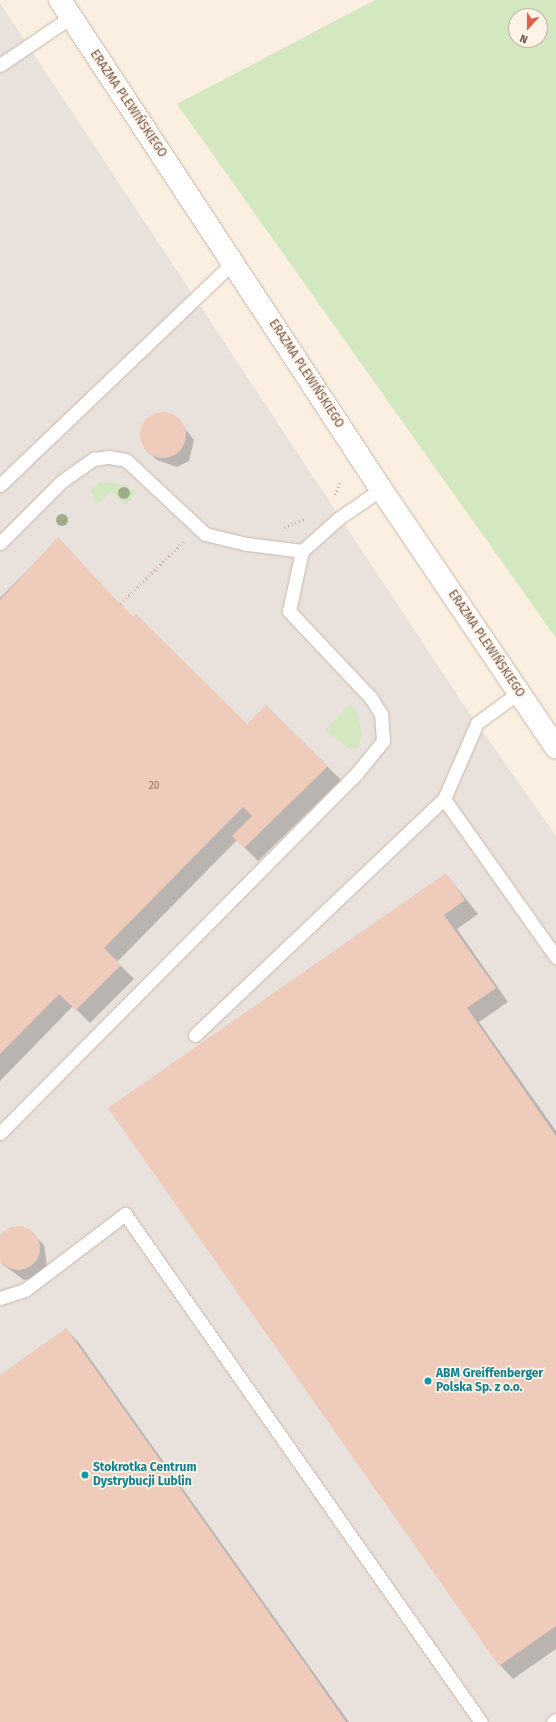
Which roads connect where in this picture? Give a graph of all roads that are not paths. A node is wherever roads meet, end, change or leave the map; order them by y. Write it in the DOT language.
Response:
graph roads {
  1 [pos="65,8"];
  2 [pos="0,66"];
  3 [pos="233,262"];
  4 [pos="0,485"];
  5 [pos="381,489"];
  6 [pos="0,543"];
  7 [pos="302,551"];
  8 [pos="518,693"];
  9 [pos="556,747"];
  10 [pos="444,799"];
  11 [pos="556,957"];
  12 [pos="195,1035"];
  13 [pos="0,1133"];
  14 [pos="0,1298"];
  15 [pos="556,1720"];
  16 [pos="481,1722"];
  17 [pos="553,1722"];
  1 -- 2 [label="lane"];
  1 -- 3 [label="street, ERAZMA PLEWIŃSKIEGO"];
  3 -- 4 [label="lane"];
  3 -- 5 [label="street, ERAZMA PLEWIŃSKIEGO"];
  5 -- 7 [label="lane"];
  5 -- 8 [label="street, ERAZMA PLEWIŃSKIEGO"];
  6 -- 7 [label="lane"];
  7 -- 13 [label="lane"];
  8 -- 9 [label="street, ERAZMA PLEWIŃSKIEGO"];
  8 -- 10 [label="lane"];
  10 -- 11 [label="lane"];
  10 -- 12 [label="lane"];
  14 -- 16 [label="lane"];
  15 -- 17 [label="lane"];
}
